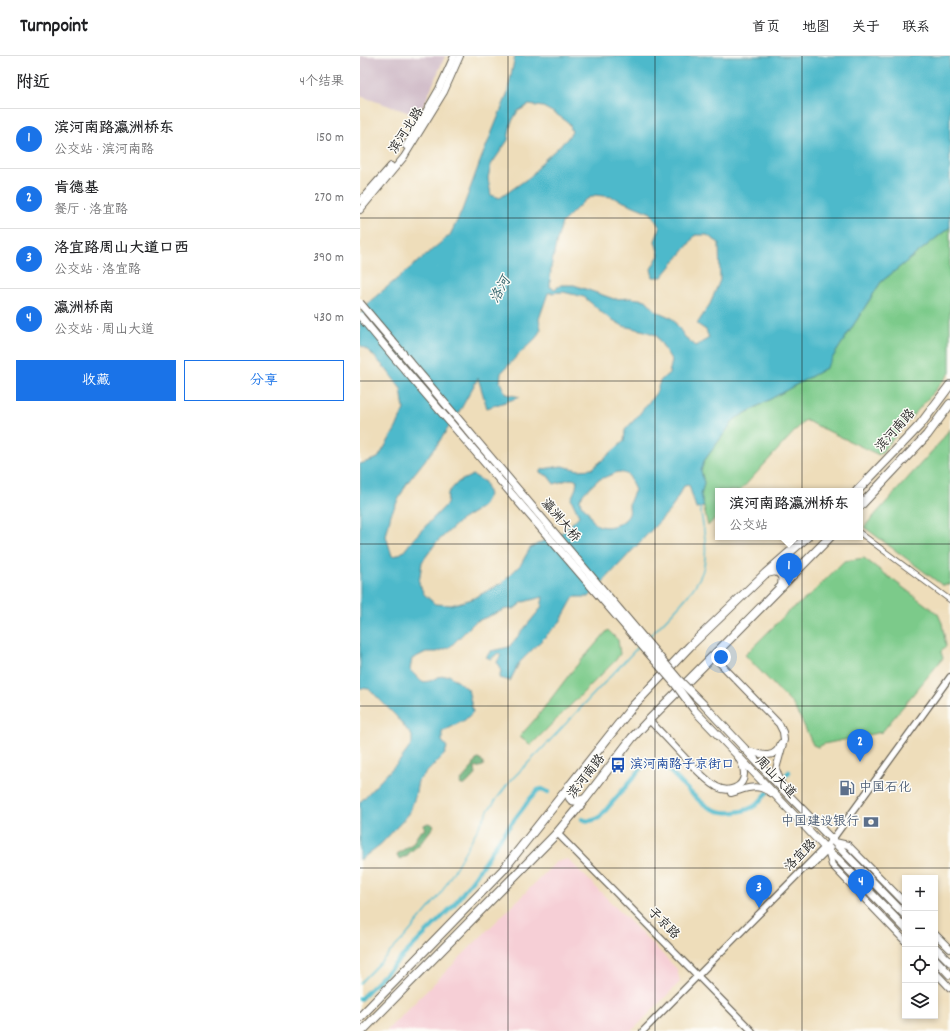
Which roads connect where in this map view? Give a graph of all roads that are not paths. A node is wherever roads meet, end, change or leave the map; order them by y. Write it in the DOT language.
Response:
graph roads {
  1 [pos="454,56"];
  2 [pos="460,56"];
  3 [pos="360,201"];
  4 [pos="360,210"];
  5 [pos="360,303"];
  6 [pos="360,316"];
  7 [pos="950,384"];
  8 [pos="950,404"];
  9 [pos="859,488"];
  10 [pos="863,503"];
  11 [pos="863,535"];
  12 [pos="803,540"];
  13 [pos="827,540"];
  14 [pos="766,573"];
  15 [pos="782,586"];
  16 [pos="950,600"];
  17 [pos="713,656"];
  18 [pos="950,677"];
  19 [pos="950,682"];
  20 [pos="770,716"];
  21 [pos="649,720"];
  22 [pos="746,750"];
  23 [pos="738,756"];
  24 [pos="698,772"];
  25 [pos="569,786"];
  26 [pos="783,790"];
  27 [pos="777,797"];
  28 [pos="586,798"];
  29 [pos="557,833"];
  30 [pos="834,841"];
  31 [pos="826,849"];
  32 [pos="902,900"];
  33 [pos="902,913"];
  34 [pos="902,925"];
  35 [pos="938,937"];
  36 [pos="902,938"];
  37 [pos="950,949"];
  38 [pos="938,950"];
  39 [pos="938,962"];
  40 [pos="950,962"];
  41 [pos="938,975"];
  42 [pos="950,975"];
  43 [pos="699,976"];
  44 [pos="950,988"];
  45 [pos="360,1017"];
  46 [pos="362,1031"];
  47 [pos="643,1031"];
  48 [pos="648,1031"];
  49 [pos="752,1031"];
  1 -- 3 [label="main road, 滨河北路"];
  2 -- 4 [label="main road, 滨河北路"];
  5 -- 22 [label="main road, 瀛洲大桥, bridge"];
  6 -- 23 [label="main road, 瀛洲大桥, bridge"];
  7 -- 9 [label="highway, 滨河南路"];
  8 -- 10 [label="highway, 滨河南路"];
  11 -- 16 [label="street"];
  12 -- 14 [label="highway, 滨河南路"];
  13 -- 15 [label="highway, 滨河南路"];
  14 -- 15 [label="highway"];
  14 -- 25 [label="highway, 滨河南路"];
  15 -- 17 [label="highway, 滨河南路"];
  17 -- 20 [label="main road"];
  17 -- 21 [label="highway, 滨河南路"];
  18 -- 30 [label="street, 洛宜路"];
  19 -- 30 [label="street, 洛宜路"];
  20 -- 22 [label="main road"];
  20 -- 26 [label="main road"];
  21 -- 24 [label="main road"];
  21 -- 28 [label="highway, 滨河南路"];
  22 -- 26 [label="main road, 周山大道"];
  23 -- 24 [label="main road"];
  23 -- 27 [label="main road, 周山大道"];
  24 -- 27 [label="main road"];
  25 -- 28 [label="highway"];
  25 -- 45 [label="highway, 滨河南路"];
  26 -- 30 [label="main road, 周山大道"];
  27 -- 31 [label="main road, 周山大道"];
  28 -- 29 [label="highway, 滨河南路"];
  29 -- 43 [label="street, 子京路"];
  29 -- 46 [label="highway, 滨河南路"];
  30 -- 31 [label="street, 洛宜路"];
  30 -- 32 [label="main road, 周山大道"];
  30 -- 33 [label="main road, 周山大道"];
  31 -- 34 [label="main road, 周山大道"];
  31 -- 36 [label="main road, 周山大道"];
  31 -- 43 [label="street, 洛宜路"];
  35 -- 37 [label="main road"];
  38 -- 40 [label="main road"];
  39 -- 42 [label="main road"];
  41 -- 44 [label="main road"];
  43 -- 47 [label="street, 洛宜路"];
  43 -- 48 [label="street, 洛宜路"];
  43 -- 49 [label="street, 子京路"];
}
